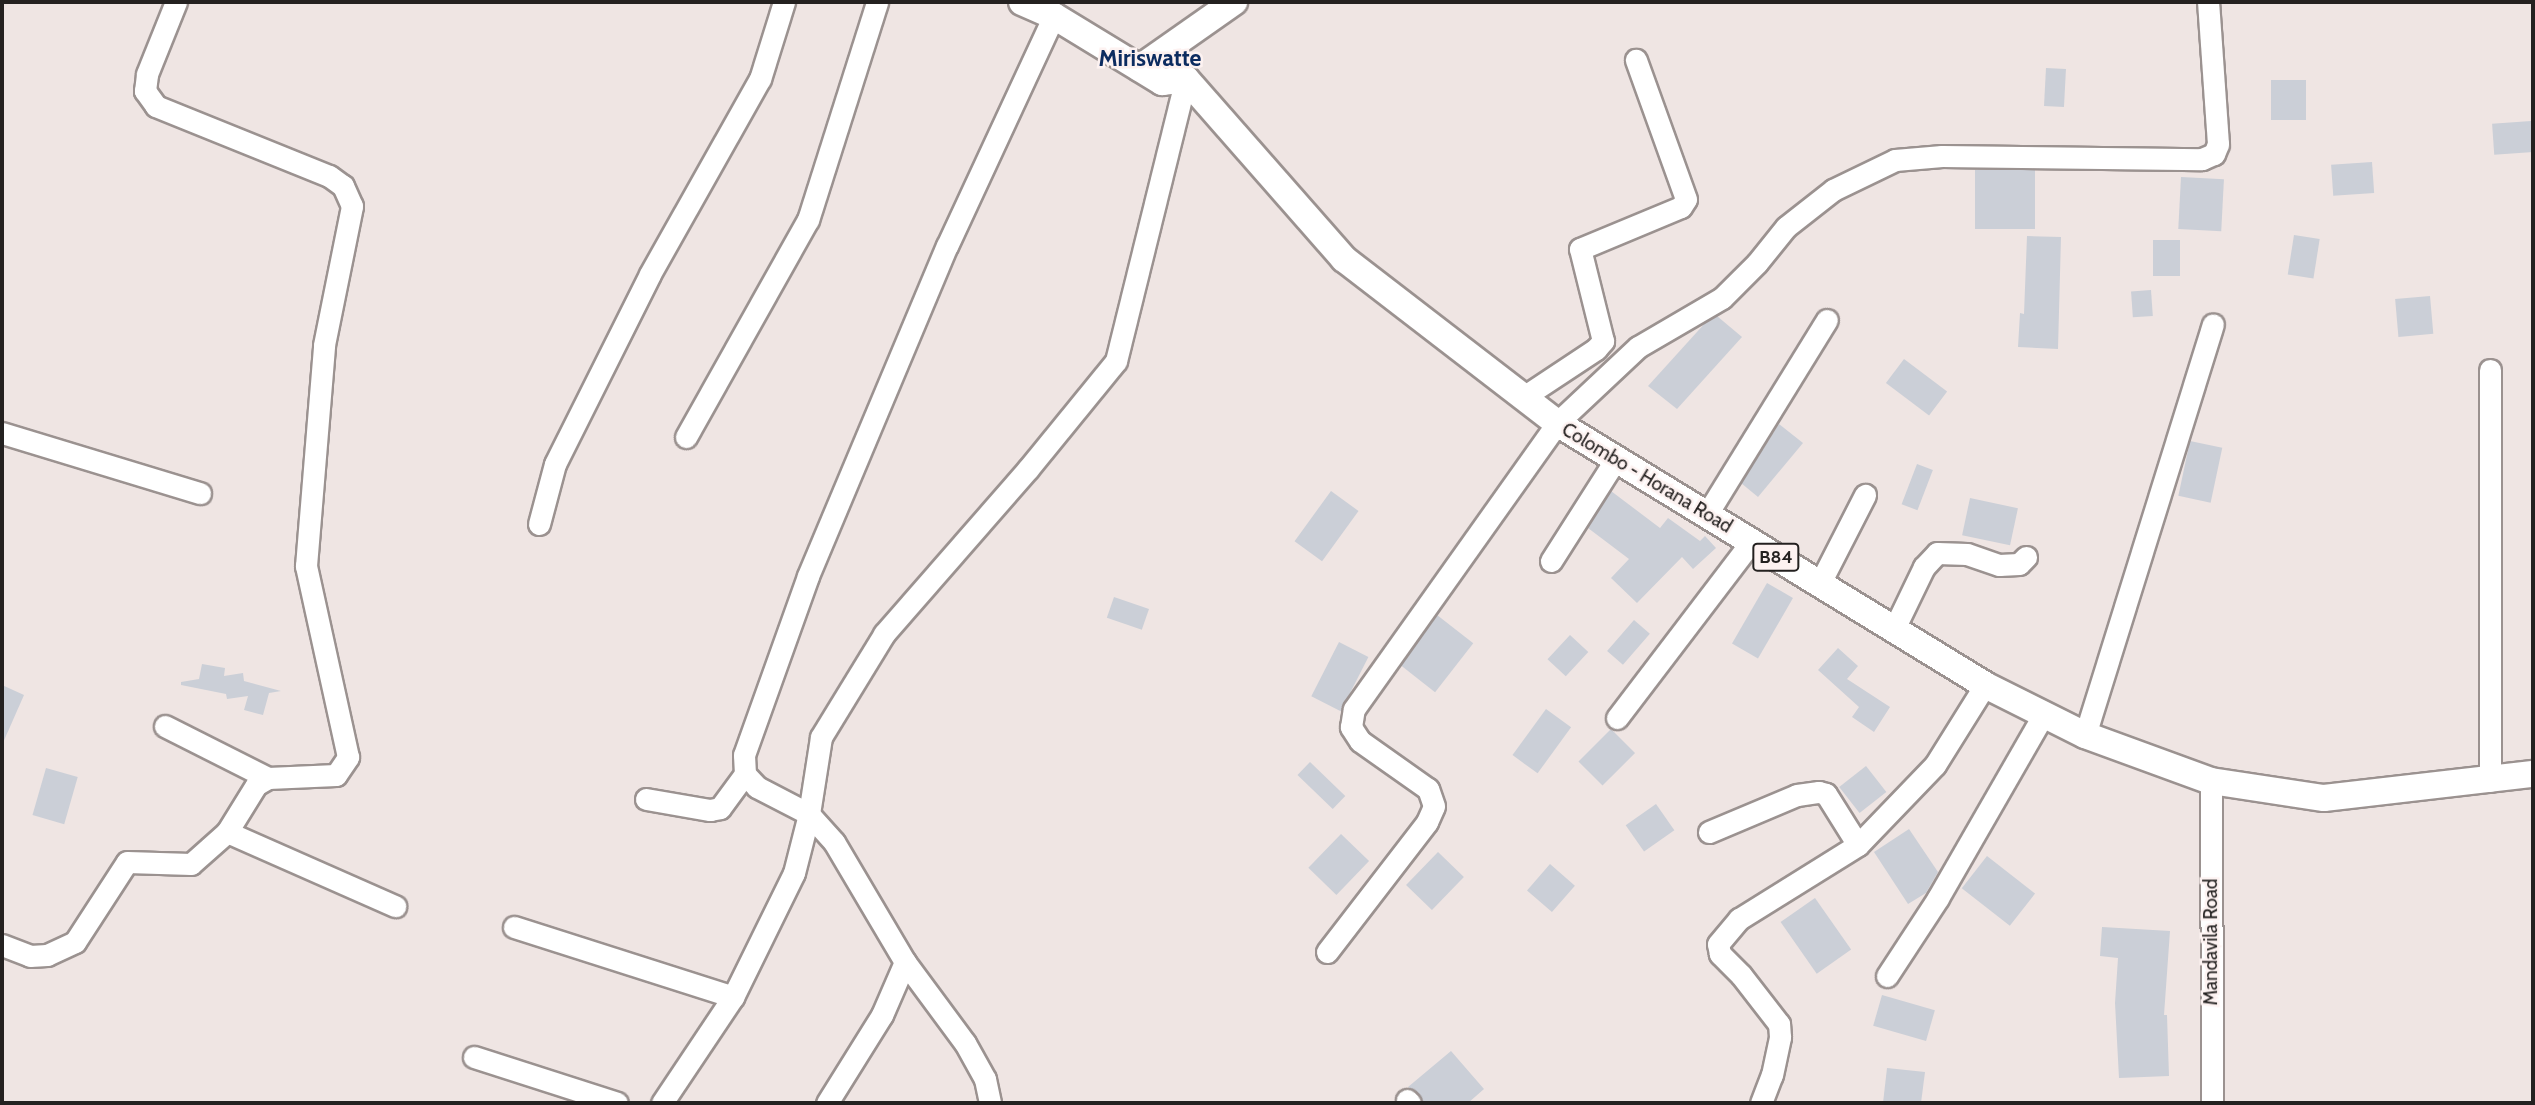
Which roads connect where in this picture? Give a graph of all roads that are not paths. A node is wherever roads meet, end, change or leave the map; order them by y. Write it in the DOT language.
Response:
graph roads {
  1 [pos="176,2"];
  2 [pos="784,2"];
  3 [pos="877,2"];
  4 [pos="1022,2"];
  5 [pos="1234,2"];
  6 [pos="2208,2"];
  7 [pos="1054,16"];
  8 [pos="1636,60"];
  9 [pos="1140,68"];
  10 [pos="1186,79"];
  11 [pos="1826,320"];
  12 [pos="2213,325"];
  13 [pos="2490,370"];
  14 [pos="1522,398"];
  15 [pos="1557,423"];
  16 [pos="2,433"];
  17 [pos="686,437"];
  18 [pos="1616,459"];
  19 [pos="200,493"];
  20 [pos="1865,495"];
  21 [pos="1707,514"];
  22 [pos="539,524"];
  23 [pos="1751,542"];
  24 [pos="2026,557"];
  25 [pos="1551,561"];
  26 [pos="1819,583"];
  27 [pos="1894,629"];
  28 [pos="1985,685"];
  29 [pos="2044,715"];
  30 [pos="1617,718"];
  31 [pos="165,726"];
  32 [pos="2085,735"];
  33 [pos="745,774"];
  34 [pos="2533,774"];
  35 [pos="268,778"];
  36 [pos="2211,781"];
  37 [pos="2490,781"];
  38 [pos="646,799"];
  39 [pos="809,814"];
  40 [pos="228,832"];
  41 [pos="1709,832"];
  42 [pos="1858,845"];
  43 [pos="395,906"];
  44 [pos="514,927"];
  45 [pos="2,945"];
  46 [pos="1327,952"];
  47 [pos="905,962"];
  48 [pos="1887,976"];
  49 [pos="733,997"];
  50 [pos="474,1057"];
  51 [pos="617,1103"];
  52 [pos="662,1103"];
  53 [pos="827,1103"];
  54 [pos="990,1103"];
  55 [pos="1761,1103"];
  56 [pos="2212,1103"];
  1 -- 35 [label="street"];
  2 -- 22 [label="street"];
  3 -- 17 [label="street"];
  4 -- 7 [label="main road"];
  5 -- 9 [label="main road"];
  6 -- 15 [label="street"];
  7 -- 9 [label="main road"];
  7 -- 33 [label="street"];
  8 -- 14 [label="street"];
  9 -- 10 [label="main road"];
  10 -- 14 [label="main road, Colombo - Horana Road / B84"];
  10 -- 39 [label="street"];
  11 -- 21 [label="street"];
  12 -- 32 [label="street"];
  13 -- 37 [label="street"];
  14 -- 15 [label="main road, Colombo - Horana Road / B84"];
  15 -- 18 [label="main road, Colombo - Horana Road / B84"];
  15 -- 46 [label="street"];
  16 -- 19 [label="street"];
  18 -- 21 [label="main road, Colombo - Horana Road / B84"];
  18 -- 25 [label="street"];
  20 -- 26 [label="street"];
  21 -- 23 [label="main road, Colombo - Horana Road / B84"];
  23 -- 26 [label="main road, Colombo - Horana Road / B84"];
  23 -- 30 [label="street"];
  24 -- 27 [label="street"];
  26 -- 27 [label="main road, Colombo - Horana Road / B84"];
  27 -- 28 [label="main road, Colombo - Horana Road / B84"];
  28 -- 29 [label="main road, Colombo - Horana Road / B84"];
  28 -- 42 [label="street"];
  29 -- 32 [label="main road, Colombo - Horana Road / B84"];
  29 -- 48 [label="street"];
  31 -- 35 [label="street"];
  32 -- 36 [label="main road, Colombo - Horana Road / B84"];
  33 -- 38 [label="street"];
  33 -- 39 [label="street"];
  34 -- 37 [label="main road, Colombo - Horana Road / B84"];
  35 -- 40 [label="street"];
  36 -- 37 [label="main road, Colombo - Horana Road / B84"];
  36 -- 56 [label="street, Mandavila Road"];
  39 -- 47 [label="street"];
  39 -- 49 [label="street"];
  40 -- 43 [label="street"];
  40 -- 45 [label="street"];
  41 -- 42 [label="street"];
  42 -- 55 [label="street"];
  44 -- 49 [label="street"];
  47 -- 53 [label="street"];
  47 -- 54 [label="street"];
  49 -- 52 [label="street"];
  50 -- 51 [label="street"];
}
